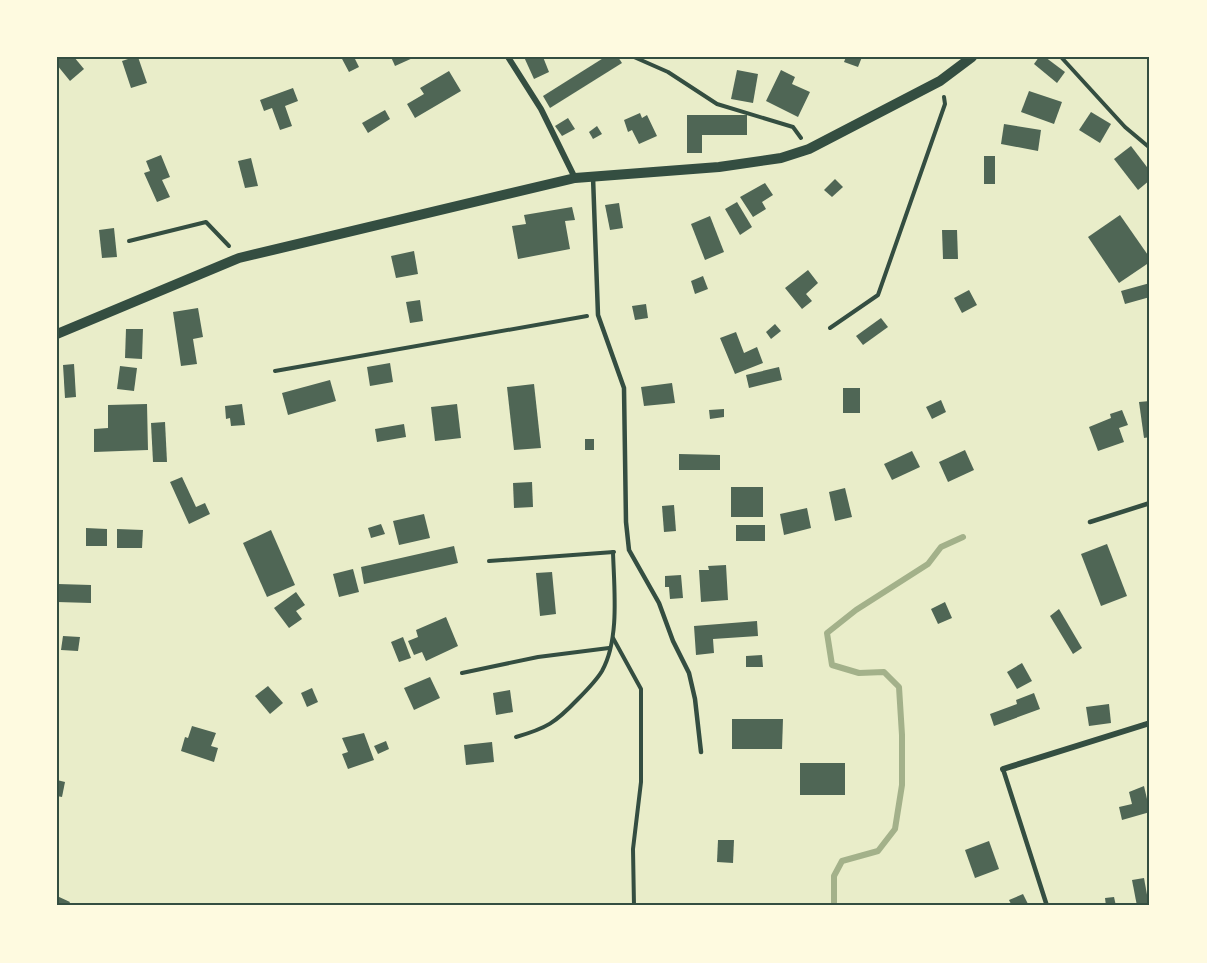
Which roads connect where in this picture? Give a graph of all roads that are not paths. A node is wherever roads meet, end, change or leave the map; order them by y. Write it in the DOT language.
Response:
graph roads {
  1 [pos="508,57"];
  2 [pos="972,57"];
  3 [pos="593,176"];
  4 [pos="575,178"];
  5 [pos="57,334"];
  6 [pos="1150,503"];
  7 [pos="1090,522"];
  8 [pos="1150,723"];
  9 [pos="701,752"];
  10 [pos="1003,769"];
  11 [pos="1047,906"];
  1 -- 4 [label="street"];
  2 -- 3 [label="street"];
  3 -- 4 [label="street"];
  3 -- 9 [label="lane"];
  4 -- 5 [label="street"];
  6 -- 7 [label="lane"];
  8 -- 10 [label="street"];
  10 -- 11 [label="lane"];
}
